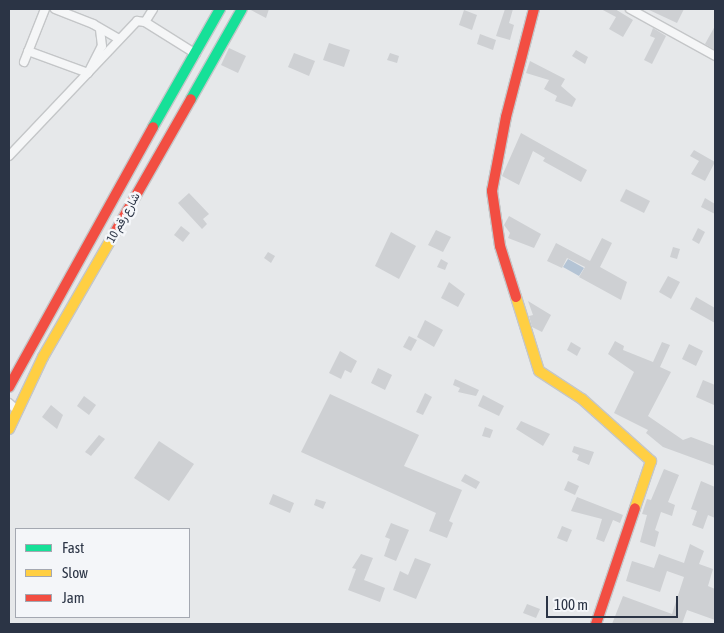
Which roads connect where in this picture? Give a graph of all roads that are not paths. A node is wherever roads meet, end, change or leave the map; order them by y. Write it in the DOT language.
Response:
graph roads {
  1 [pos="45,9"];
  2 [pos="55,9"];
  3 [pos="153,9"];
  4 [pos="220,9"];
  5 [pos="242,9"];
  6 [pos="534,9"];
  7 [pos="630,9"];
  8 [pos="145,22"];
  9 [pos="100,28"];
  10 [pos="119,40"];
  11 [pos="28,51"];
  12 [pos="196,54"];
  13 [pos="715,56"];
  14 [pos="24,62"];
  15 [pos="88,73"];
  16 [pos="9,156"];
  17 [pos="9,387"];
  18 [pos="12,406"];
  19 [pos="9,429"];
  20 [pos="596,624"];
  1 -- 11 [label="street"];
  2 -- 9 [label="street"];
  3 -- 8 [label="street"];
  4 -- 12 [label="main road, شارع رقم 10"];
  5 -- 18 [label="main road, شارع رقم 10"];
  6 -- 20 [label="main road"];
  7 -- 13 [label="street"];
  8 -- 10 [label="street"];
  8 -- 12 [label="street"];
  9 -- 10 [label="street"];
  9 -- 15 [label="street"];
  10 -- 15 [label="street"];
  11 -- 14 [label="street"];
  11 -- 15 [label="street"];
  12 -- 17 [label="main road, شارع رقم 10"];
  15 -- 16 [label="street"];
  18 -- 19 [label="main road, شارع رقم 10"];
}
